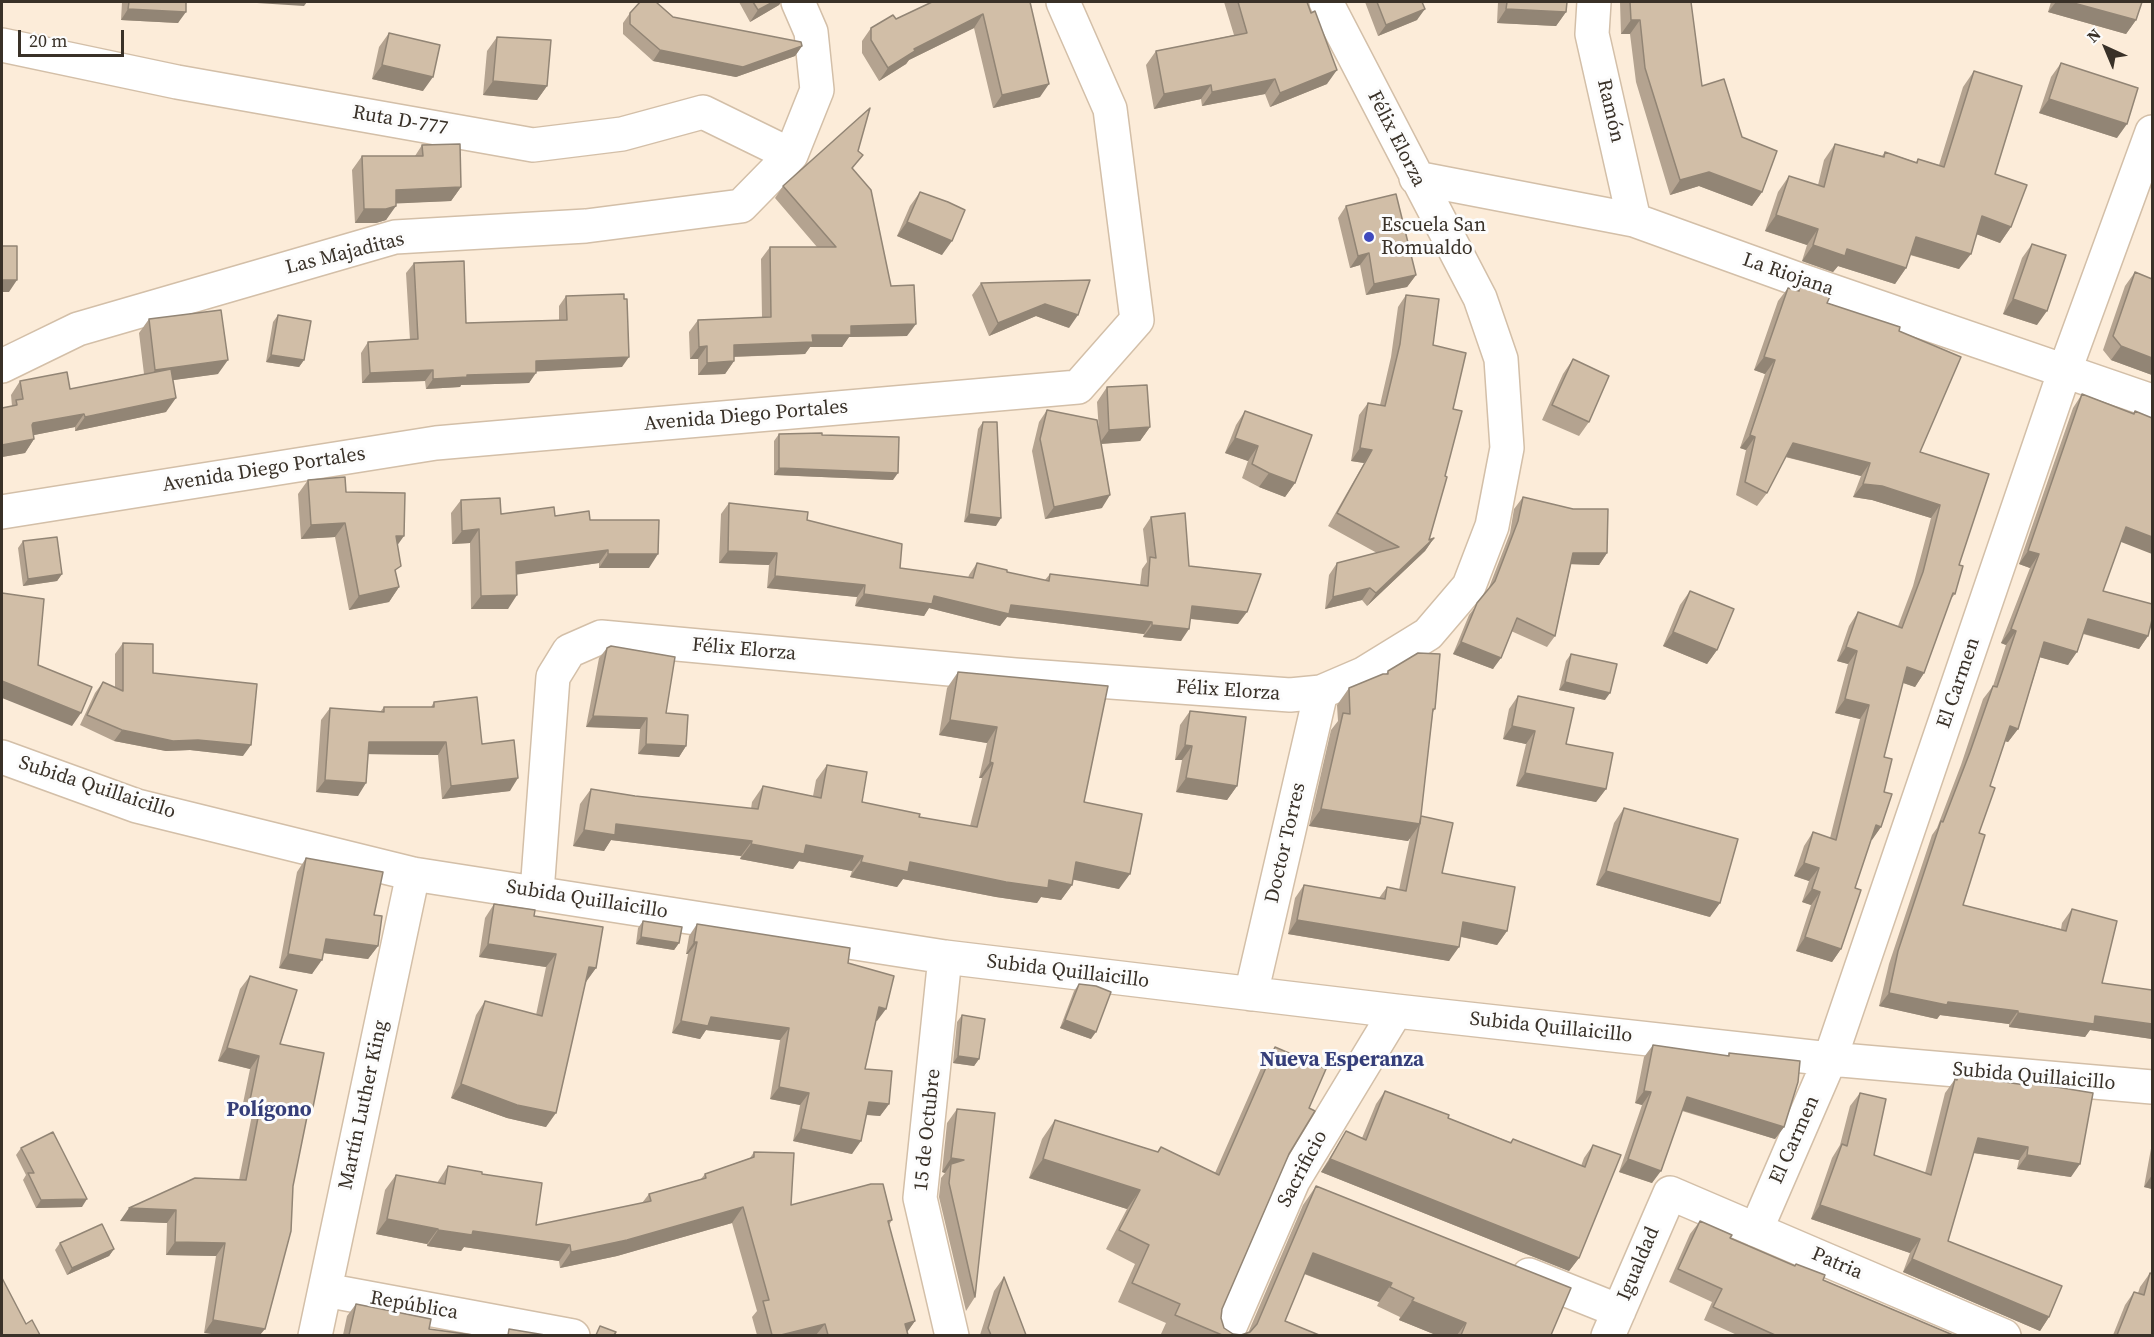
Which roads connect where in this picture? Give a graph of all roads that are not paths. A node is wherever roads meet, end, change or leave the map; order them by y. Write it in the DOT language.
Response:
graph roads {
  1 [pos="798,2"];
  2 [pos="1063,2"];
  3 [pos="1326,2"];
  4 [pos="1594,2"];
  5 [pos="2,45"];
  6 [pos="2152,132"];
  7 [pos="791,155"];
  8 [pos="1416,178"];
  9 [pos="1634,220"];
  10 [pos="2,366"];
  11 [pos="2065,370"];
  12 [pos="2152,401"];
  13 [pos="2,512"];
  14 [pos="1322,692"];
  15 [pos="2,757"];
  16 [pos="413,874"];
  17 [pos="537,892"];
  18 [pos="945,957"];
  19 [pos="1251,994"];
  20 [pos="1396,1011"];
  21 [pos="1830,1059"];
  22 [pos="2152,1087"];
  23 [pos="1293,1181"];
  24 [pos="1325,1193"];
  25 [pos="1670,1193"];
  26 [pos="1756,1230"];
  27 [pos="1499,1263"];
  28 [pos="325,1290"];
  29 [pos="1614,1323"];
  30 [pos="315,1335"];
  31 [pos="573,1335"];
  32 [pos="952,1335"];
  33 [pos="1226,1335"];
  34 [pos="2004,1335"];
  1 -- 7 [label="street"];
  2 -- 13 [label="street, Avenida Diego Portales"];
  3 -- 8 [label="street, Félix Elorza"];
  4 -- 9 [label="street, Ramón"];
  5 -- 7 [label="street, Ruta D-777"];
  6 -- 11 [label="street, El Carmen"];
  7 -- 10 [label="street, Las Majaditas"];
  8 -- 9 [label="street, La Riojana"];
  8 -- 14 [label="street, Félix Elorza"];
  9 -- 11 [label="street, La Riojana"];
  11 -- 12 [label="street, La Riojana"];
  11 -- 21 [label="street, El Carmen"];
  14 -- 17 [label="street, Félix Elorza"];
  14 -- 19 [label="street, Doctor Torres"];
  15 -- 16 [label="street, Subida Quillaicillo"];
  16 -- 17 [label="street, Subida Quillaicillo"];
  16 -- 28 [label="street, Martín Luther King"];
  17 -- 18 [label="street, Subida Quillaicillo"];
  18 -- 19 [label="street, Subida Quillaicillo"];
  18 -- 32 [label="street, 15 de Octubre"];
  19 -- 20 [label="street, Subida Quillaicillo"];
  20 -- 21 [label="street, Subida Quillaicillo"];
  20 -- 23 [label="street, Sacrificio"];
  21 -- 22 [label="street, Subida Quillaicillo"];
  21 -- 26 [label="street, El Carmen"];
  23 -- 24 [label="street"];
  23 -- 33 [label="street, Sacrificio"];
  25 -- 26 [label="street, Patria"];
  25 -- 29 [label="street, Igualdad"];
  26 -- 34 [label="street, Patria"];
  27 -- 29 [label="street"];
  28 -- 30 [label="street, Martín Luther King"];
  28 -- 31 [label="street, República"];
}
